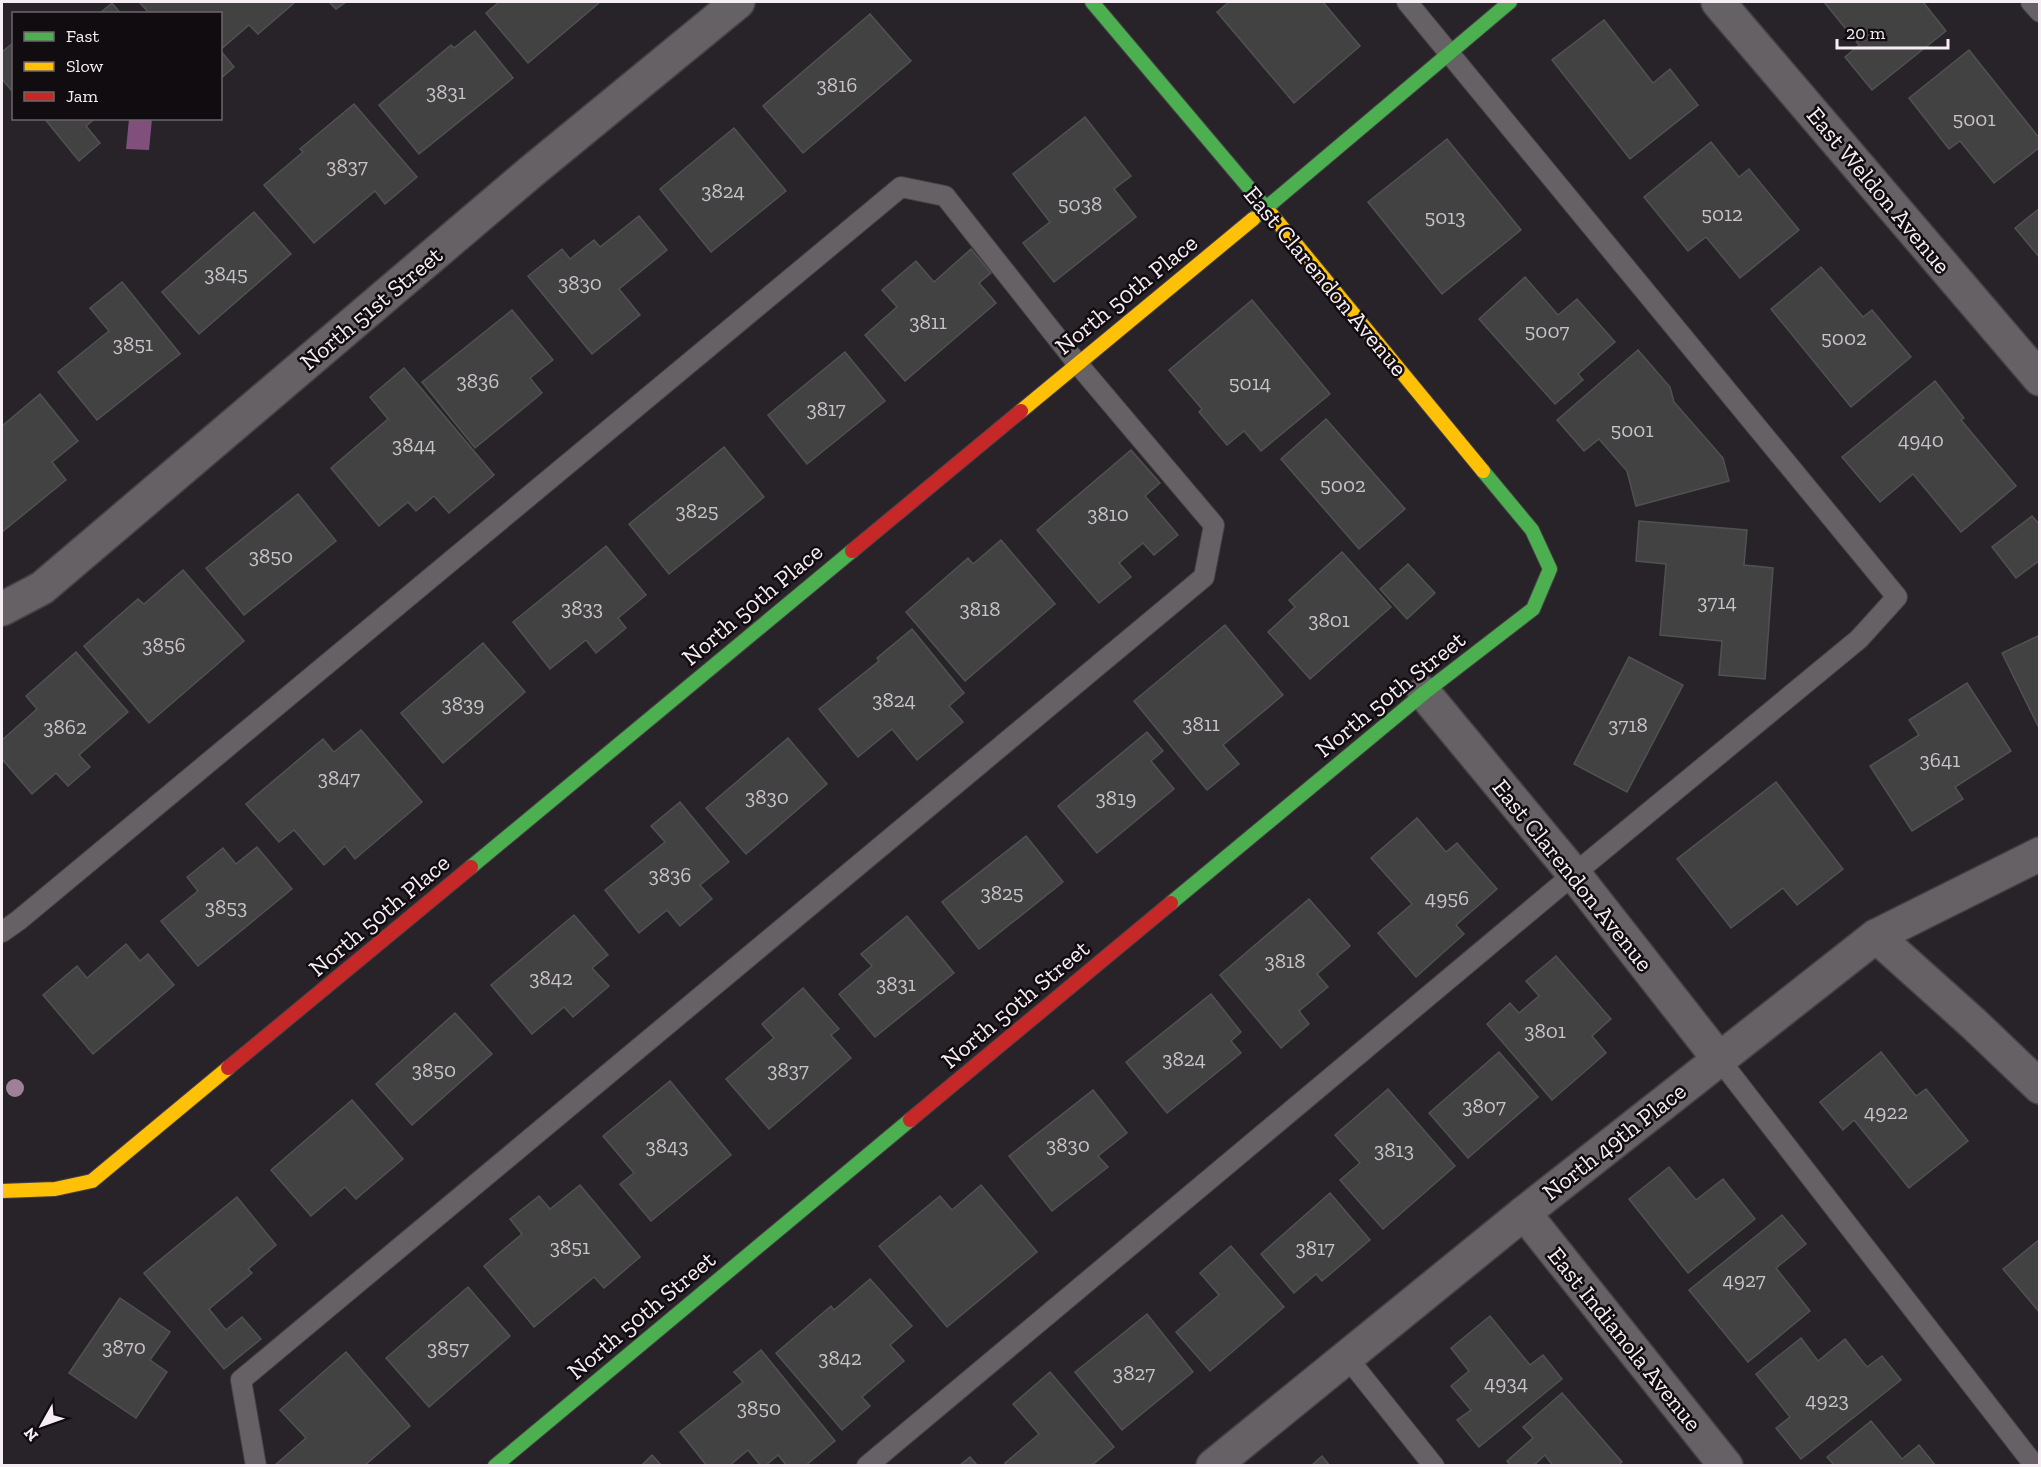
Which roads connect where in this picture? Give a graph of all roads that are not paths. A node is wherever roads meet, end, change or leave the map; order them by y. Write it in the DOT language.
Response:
graph roads {
  1 [pos="738,2"];
  2 [pos="1092,2"];
  3 [pos="1407,2"];
  4 [pos="1510,2"];
  5 [pos="1718,2"];
  6 [pos="2031,2"];
  7 [pos="2040,12"];
  8 [pos="1450,52"];
  9 [pos="1266,208"];
  10 [pos="1077,363"];
  11 [pos="2040,379"];
  12 [pos="1550,569"];
  13 [pos="2,609"];
  14 [pos="1424,693"];
  15 [pos="2040,854"];
  16 [pos="1574,874"];
  17 [pos="2,932"];
  18 [pos="1876,936"];
  19 [pos="1719,1059"];
  20 [pos="2040,1087"];
  21 [pos="2,1191"];
  22 [pos="1524,1213"];
  23 [pos="1346,1356"];
  24 [pos="256,1466"];
  25 [pos="495,1466"];
  26 [pos="867,1466"];
  27 [pos="1213,1466"];
  28 [pos="1434,1466"];
  29 [pos="1726,1466"];
  30 [pos="2035,1466"];
  1 -- 13 [label="street, North 51st Street"];
  2 -- 9 [label="street, East Clarendon Avenue"];
  3 -- 8 [label="lane"];
  4 -- 8 [label="street, North 50th Place"];
  5 -- 11 [label="street, East Weldon Avenue"];
  6 -- 7 [label="lane"];
  8 -- 9 [label="street, North 50th Place"];
  8 -- 16 [label="lane"];
  9 -- 10 [label="street, North 50th Place"];
  9 -- 12 [label="street, East Clarendon Avenue"];
  10 -- 17 [label="lane"];
  10 -- 21 [label="street, North 50th Place"];
  10 -- 24 [label="lane"];
  12 -- 14 [label="street, North 50th Street"];
  14 -- 16 [label="street, East Clarendon Avenue"];
  14 -- 25 [label="street, North 50th Street"];
  15 -- 18 [label="street, North 49th Place"];
  16 -- 19 [label="street, East Clarendon Avenue"];
  16 -- 26 [label="lane"];
  18 -- 19 [label="street, North 49th Place"];
  18 -- 20 [label="street"];
  19 -- 22 [label="street, North 49th Place"];
  19 -- 30 [label="lane"];
  22 -- 23 [label="street, North 49th Place"];
  22 -- 29 [label="street, East Indianola Avenue"];
  23 -- 27 [label="street, North 49th Place"];
  23 -- 28 [label="lane"];
}
